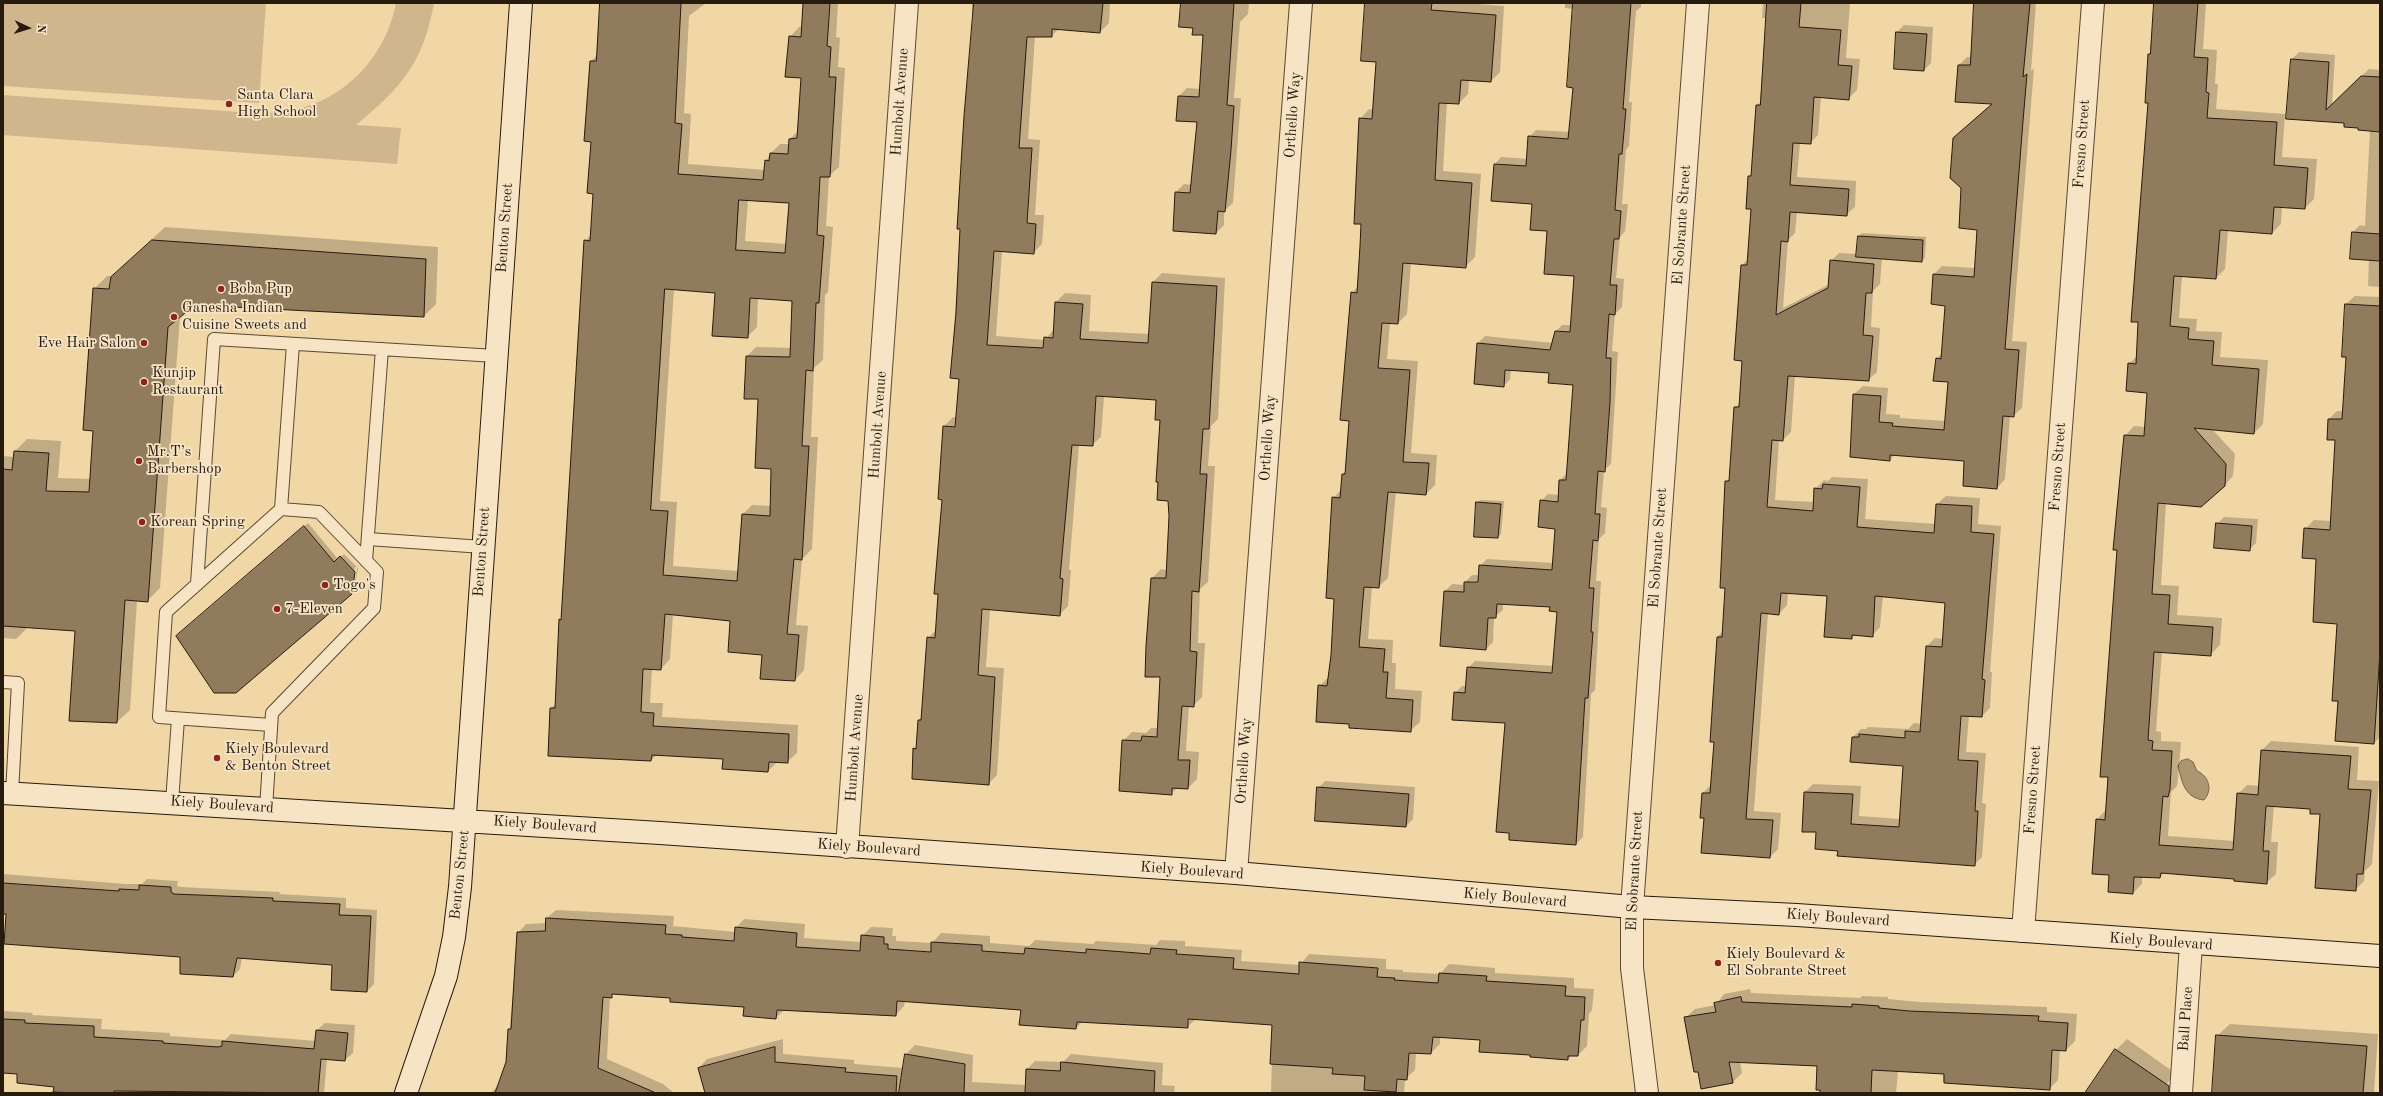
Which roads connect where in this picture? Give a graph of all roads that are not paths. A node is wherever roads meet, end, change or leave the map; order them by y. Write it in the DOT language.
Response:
graph roads {
  1 [pos="521,3"];
  2 [pos="907,3"];
  3 [pos="1301,3"];
  4 [pos="1698,3"];
  5 [pos="2093,3"];
  6 [pos="293,344"];
  7 [pos="382,350"];
  8 [pos="496,356"];
  9 [pos="281,510"];
  10 [pos="368,539"];
  11 [pos="483,547"];
  12 [pos="366,561"];
  13 [pos="197,584"];
  14 [pos="3,682"];
  15 [pos="178,718"];
  16 [pos="272,725"];
  17 [pos="7,793"];
  18 [pos="172,802"];
  19 [pos="266,808"];
  20 [pos="465,821"];
  21 [pos="847,847"];
  22 [pos="1236,873"];
  23 [pos="1632,907"];
  24 [pos="2023,931"];
  25 [pos="2191,944"];
  26 [pos="2380,956"];
  27 [pos="406,1093"];
  28 [pos="1646,1093"];
  29 [pos="2181,1093"];
  1 -- 8 [label="street, Benton Street"];
  2 -- 21 [label="street, Humbolt Avenue"];
  3 -- 22 [label="street, Orthello Way"];
  4 -- 23 [label="street, El Sobrante Street"];
  5 -- 24 [label="street, Fresno Street"];
  6 -- 7 [label="lane"];
  6 -- 9 [label="lane"];
  6 -- 13 [label="lane"];
  7 -- 8 [label="lane"];
  7 -- 10 [label="lane"];
  8 -- 11 [label="street, Benton Street"];
  9 -- 12 [label="lane"];
  9 -- 13 [label="lane"];
  10 -- 11 [label="lane"];
  10 -- 12 [label="lane"];
  11 -- 20 [label="street, Benton Street"];
  12 -- 16 [label="lane"];
  13 -- 15 [label="lane"];
  14 -- 17 [label="lane"];
  15 -- 16 [label="lane"];
  15 -- 18 [label="lane"];
  16 -- 19 [label="lane"];
  17 -- 18 [label="street, Kiely Boulevard"];
  18 -- 19 [label="street, Kiely Boulevard"];
  19 -- 20 [label="street, Kiely Boulevard"];
  20 -- 21 [label="street, Kiely Boulevard"];
  20 -- 27 [label="street, Benton Street"];
  21 -- 22 [label="street, Kiely Boulevard"];
  22 -- 23 [label="street, Kiely Boulevard"];
  23 -- 24 [label="street, Kiely Boulevard"];
  23 -- 28 [label="street, El Sobrante Street"];
  24 -- 25 [label="street, Kiely Boulevard"];
  25 -- 26 [label="street, Kiely Boulevard"];
  25 -- 29 [label="street, Ball Place"];
}
